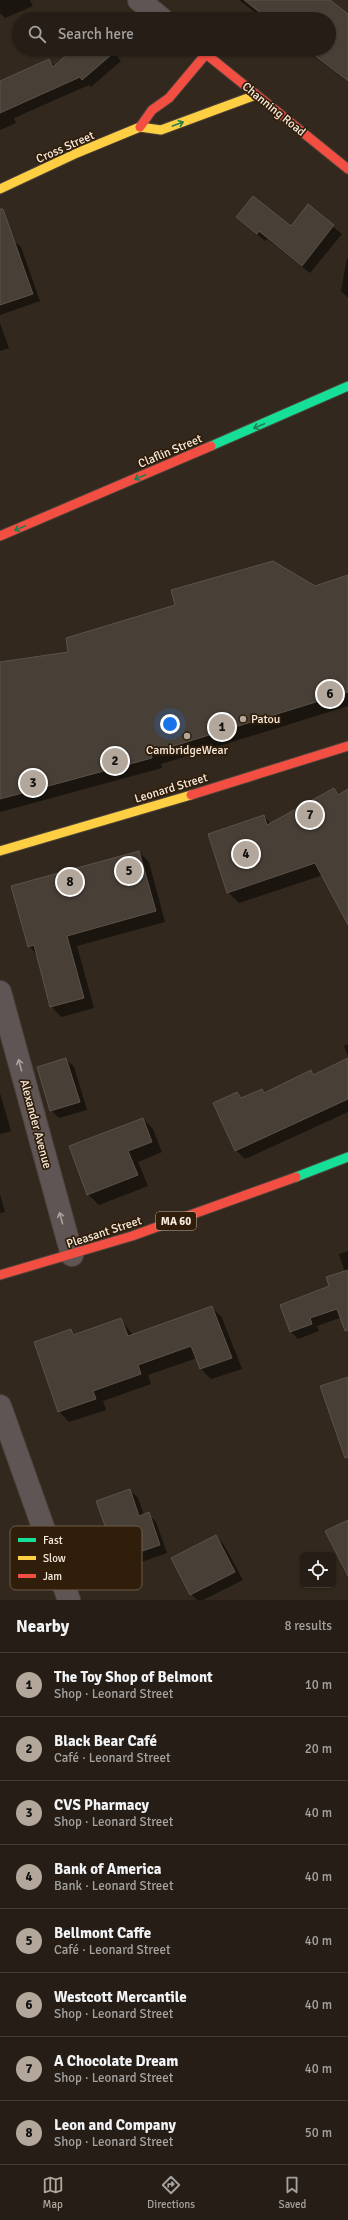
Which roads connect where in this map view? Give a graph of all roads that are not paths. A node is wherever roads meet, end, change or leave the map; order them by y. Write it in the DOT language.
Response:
graph roads {
  1 [pos="138,0"];
  2 [pos="153,12"];
  3 [pos="200,56"];
  4 [pos="208,56"];
  5 [pos="256,95"];
  6 [pos="140,128"];
  7 [pos="348,169"];
  8 [pos="0,189"];
  9 [pos="348,386"];
  10 [pos="0,536"];
  11 [pos="348,746"];
  12 [pos="0,851"];
  13 [pos="0,992"];
  14 [pos="348,1157"];
  15 [pos="72,1255"];
  16 [pos="0,1275"];
  17 [pos="0,1406"];
  18 [pos="43,1526"];
  19 [pos="65,1590"];
  20 [pos="69,1600"];
  1 -- 2 [label="street"];
  3 -- 6 [label="street"];
  4 -- 5 [label="street, Channing Road"];
  6 -- 5 [label="street, Cross Street, one-way"];
  5 -- 7 [label="street, Channing Road"];
  6 -- 8 [label="street, Cross Street"];
  9 -- 10 [label="street, Claflin Street, one-way"];
  11 -- 12 [label="street, Leonard Street"];
  15 -- 13 [label="street, Alexander Avenue, one-way"];
  14 -- 15 [label="street, Pleasant Street / MA 60"];
  15 -- 16 [label="street, Pleasant Street / MA 60"];
  17 -- 18 [label="street"];
  19 -- 20 [label="street"];
}
